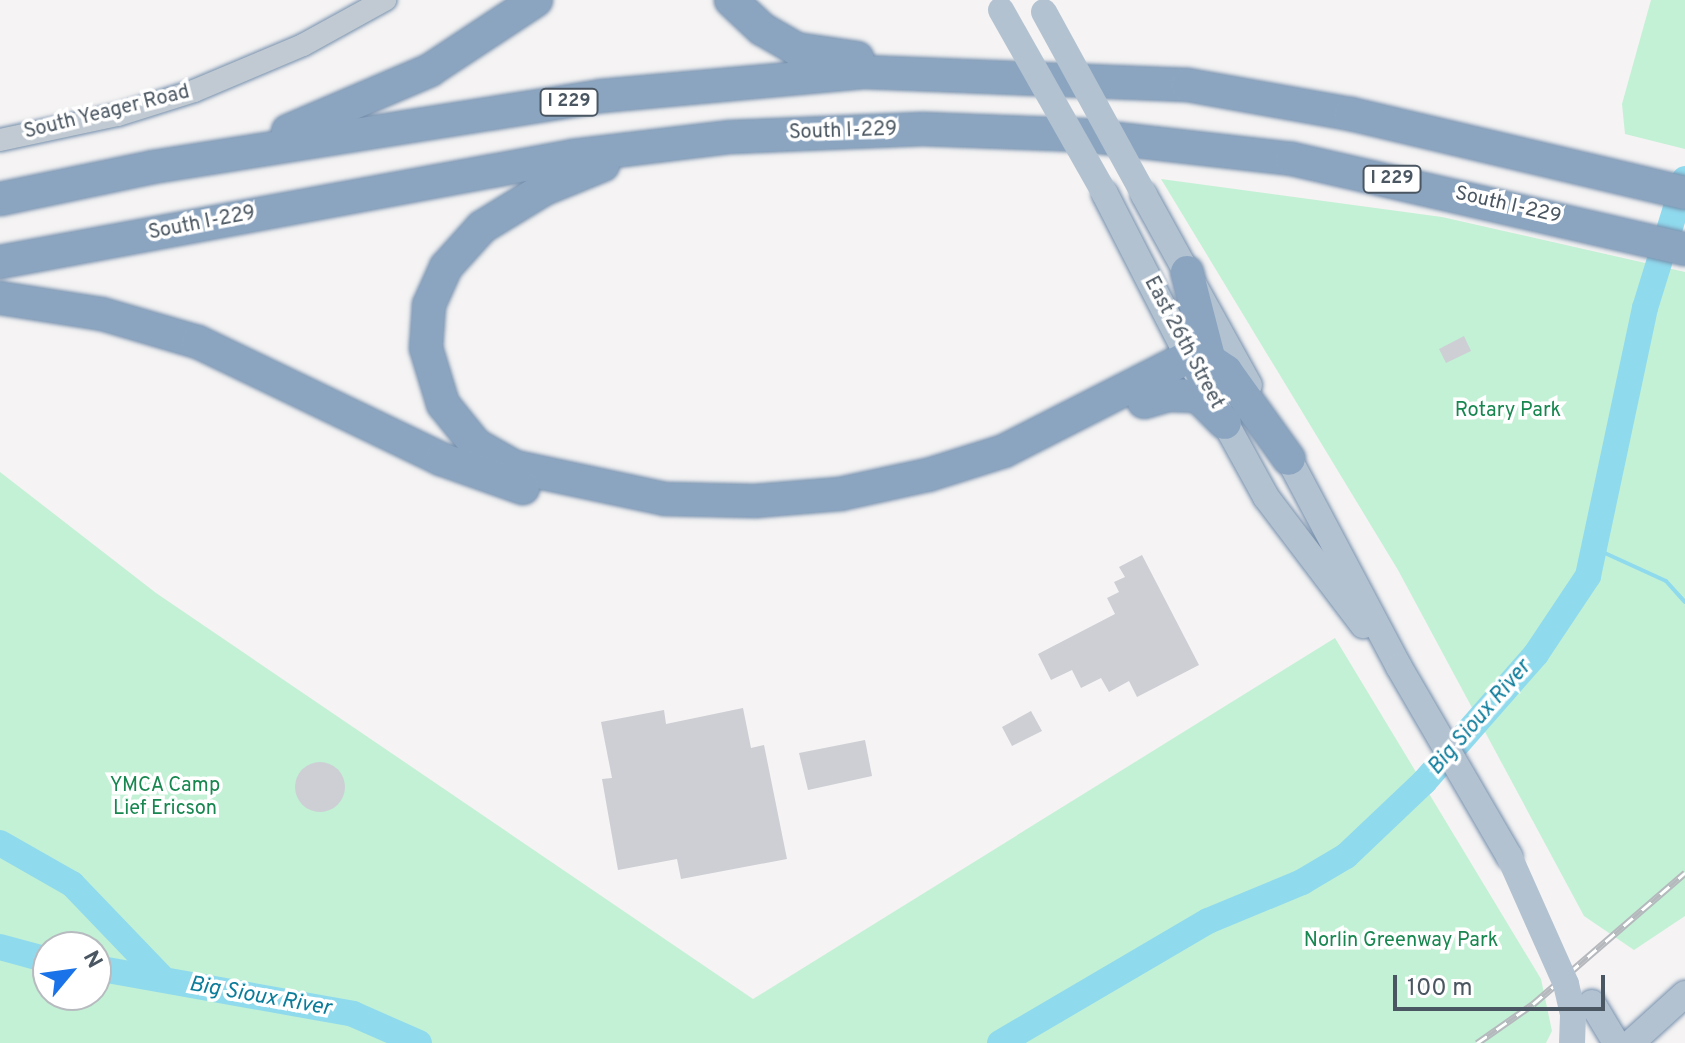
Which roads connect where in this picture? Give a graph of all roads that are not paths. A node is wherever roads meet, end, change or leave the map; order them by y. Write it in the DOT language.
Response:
graph roads {
  1 [pos="385,0"];
  2 [pos="536,0"];
  3 [pos="731,0"];
  4 [pos="999,5"];
  5 [pos="1041,6"];
  6 [pos="987,76"];
  7 [pos="731,137"];
  8 [pos="0,140"];
  9 [pos="153,167"];
  10 [pos="1685,193"];
  11 [pos="0,199"];
  12 [pos="1685,249"];
  13 [pos="0,262"];
  14 [pos="1187,272"];
  15 [pos="0,298"];
  16 [pos="1197,362"];
  17 [pos="1144,402"];
  18 [pos="1225,423"];
  19 [pos="1289,459"];
  20 [pos="1399,667"];
  21 [pos="1509,856"];
  22 [pos="1685,994"];
  23 [pos="1572,1043"];
  24 [pos="1616,1043"];
  25 [pos="1631,1043"];
  1 -- 8 [label="street, South Yeager Road"];
  2 -- 9 [label="highway"];
  3 -- 6 [label="highway"];
  4 -- 16 [label="main road, East 26th Street, bridge"];
  5 -- 14 [label="main road, East 26th Street, bridge"];
  6 -- 9 [label="highway, I 229"];
  6 -- 10 [label="highway, I 229"];
  7 -- 12 [label="highway, South I-229 / I 229"];
  7 -- 13 [label="highway, South I-229 / I 229"];
  7 -- 16 [label="highway"];
  9 -- 11 [label="highway, I 229"];
  14 -- 16 [label="highway"];
  14 -- 19 [label="main road, East 26th Street"];
  15 -- 17 [label="highway"];
  16 -- 17 [label="highway"];
  16 -- 18 [label="main road, East 26th Street"];
  16 -- 19 [label="highway"];
  17 -- 18 [label="highway"];
  18 -- 20 [label="main road, East 26th Street"];
  19 -- 20 [label="main road, East 26th Street"];
  20 -- 21 [label="main road, East 26th Street"];
  21 -- 23 [label="main road, bridge"];
  21 -- 24 [label="main road, East 26th Street, bridge"];
  22 -- 25 [label="main road"];
}
